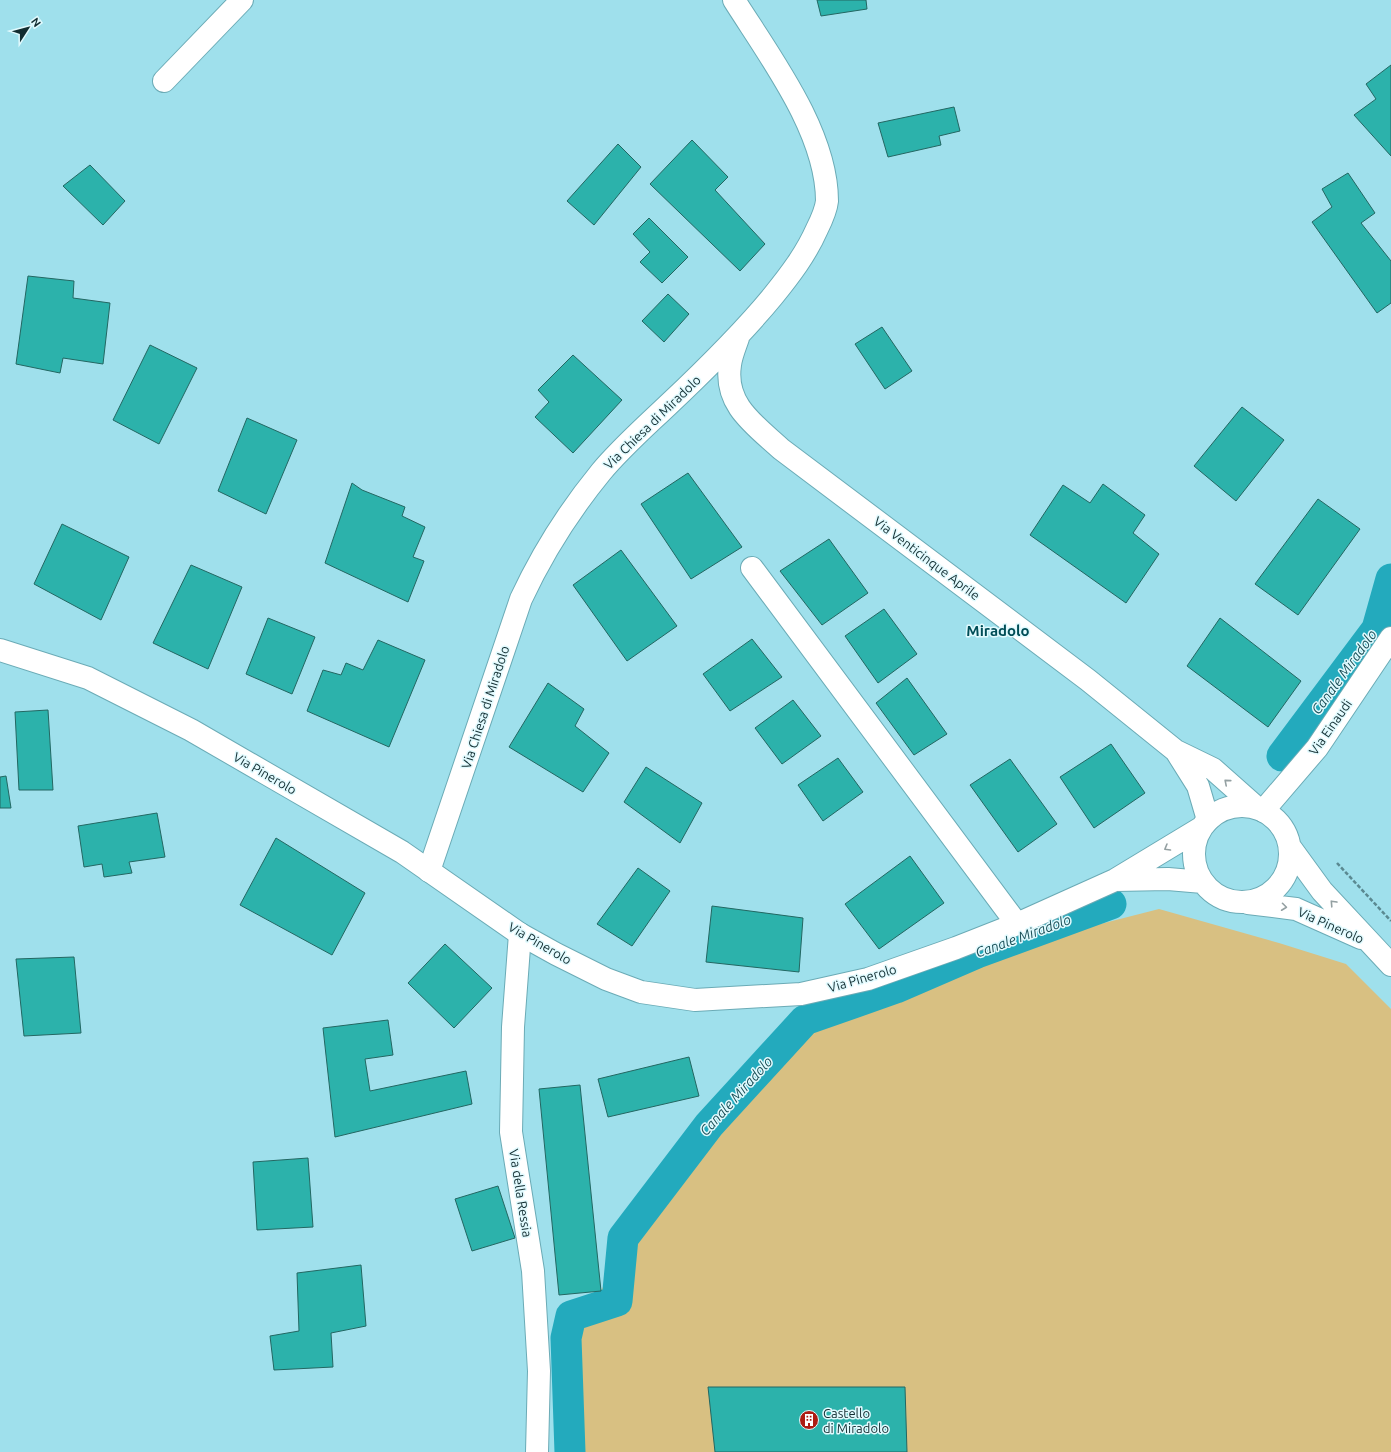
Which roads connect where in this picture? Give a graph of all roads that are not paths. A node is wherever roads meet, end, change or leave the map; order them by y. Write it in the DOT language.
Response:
graph roads {
  1 [pos="242,0"];
  2 [pos="734,0"];
  3 [pos="164,81"];
  4 [pos="738,338"];
  5 [pos="752,568"];
  6 [pos="1391,638"];
  7 [pos="3,652"];
  8 [pos="1176,751"];
  9 [pos="1260,809"];
  10 [pos="1204,824"];
  11 [pos="1290,846"];
  12 [pos="429,871"];
  13 [pos="1115,880"];
  14 [pos="1203,882"];
  15 [pos="1245,902"];
  16 [pos="1017,924"];
  17 [pos="520,934"];
  18 [pos="1370,942"];
  19 [pos="1391,965"];
  20 [pos="537,1452"];
  1 -- 3 [label="street"];
  2 -- 4 [label="street, Via Chiesa di Miradolo"];
  4 -- 8 [label="street, Via Venticinque Aprile"];
  4 -- 12 [label="street, Via Chiesa di Miradolo"];
  5 -- 16 [label="street"];
  6 -- 9 [label="street, Via Einaudi"];
  7 -- 12 [label="street, Via Pinerolo"];
  9 -- 8 [label="street, one-way"];
  8 -- 10 [label="street"];
  9 -- 10 [label="street"];
  9 -- 11 [label="street"];
  10 -- 13 [label="street, Via Pinerolo, one-way"];
  10 -- 14 [label="street"];
  11 -- 15 [label="street"];
  18 -- 11 [label="street, Via Pinerolo, one-way"];
  12 -- 17 [label="street, Via Pinerolo"];
  13 -- 14 [label="street, Via Pinerolo"];
  13 -- 16 [label="street, Via Pinerolo"];
  14 -- 15 [label="street"];
  15 -- 18 [label="street, Via Pinerolo, one-way"];
  16 -- 17 [label="street, Via Pinerolo"];
  17 -- 20 [label="street, Via della Ressia"];
  18 -- 19 [label="street, Via Pinerolo"];
}
